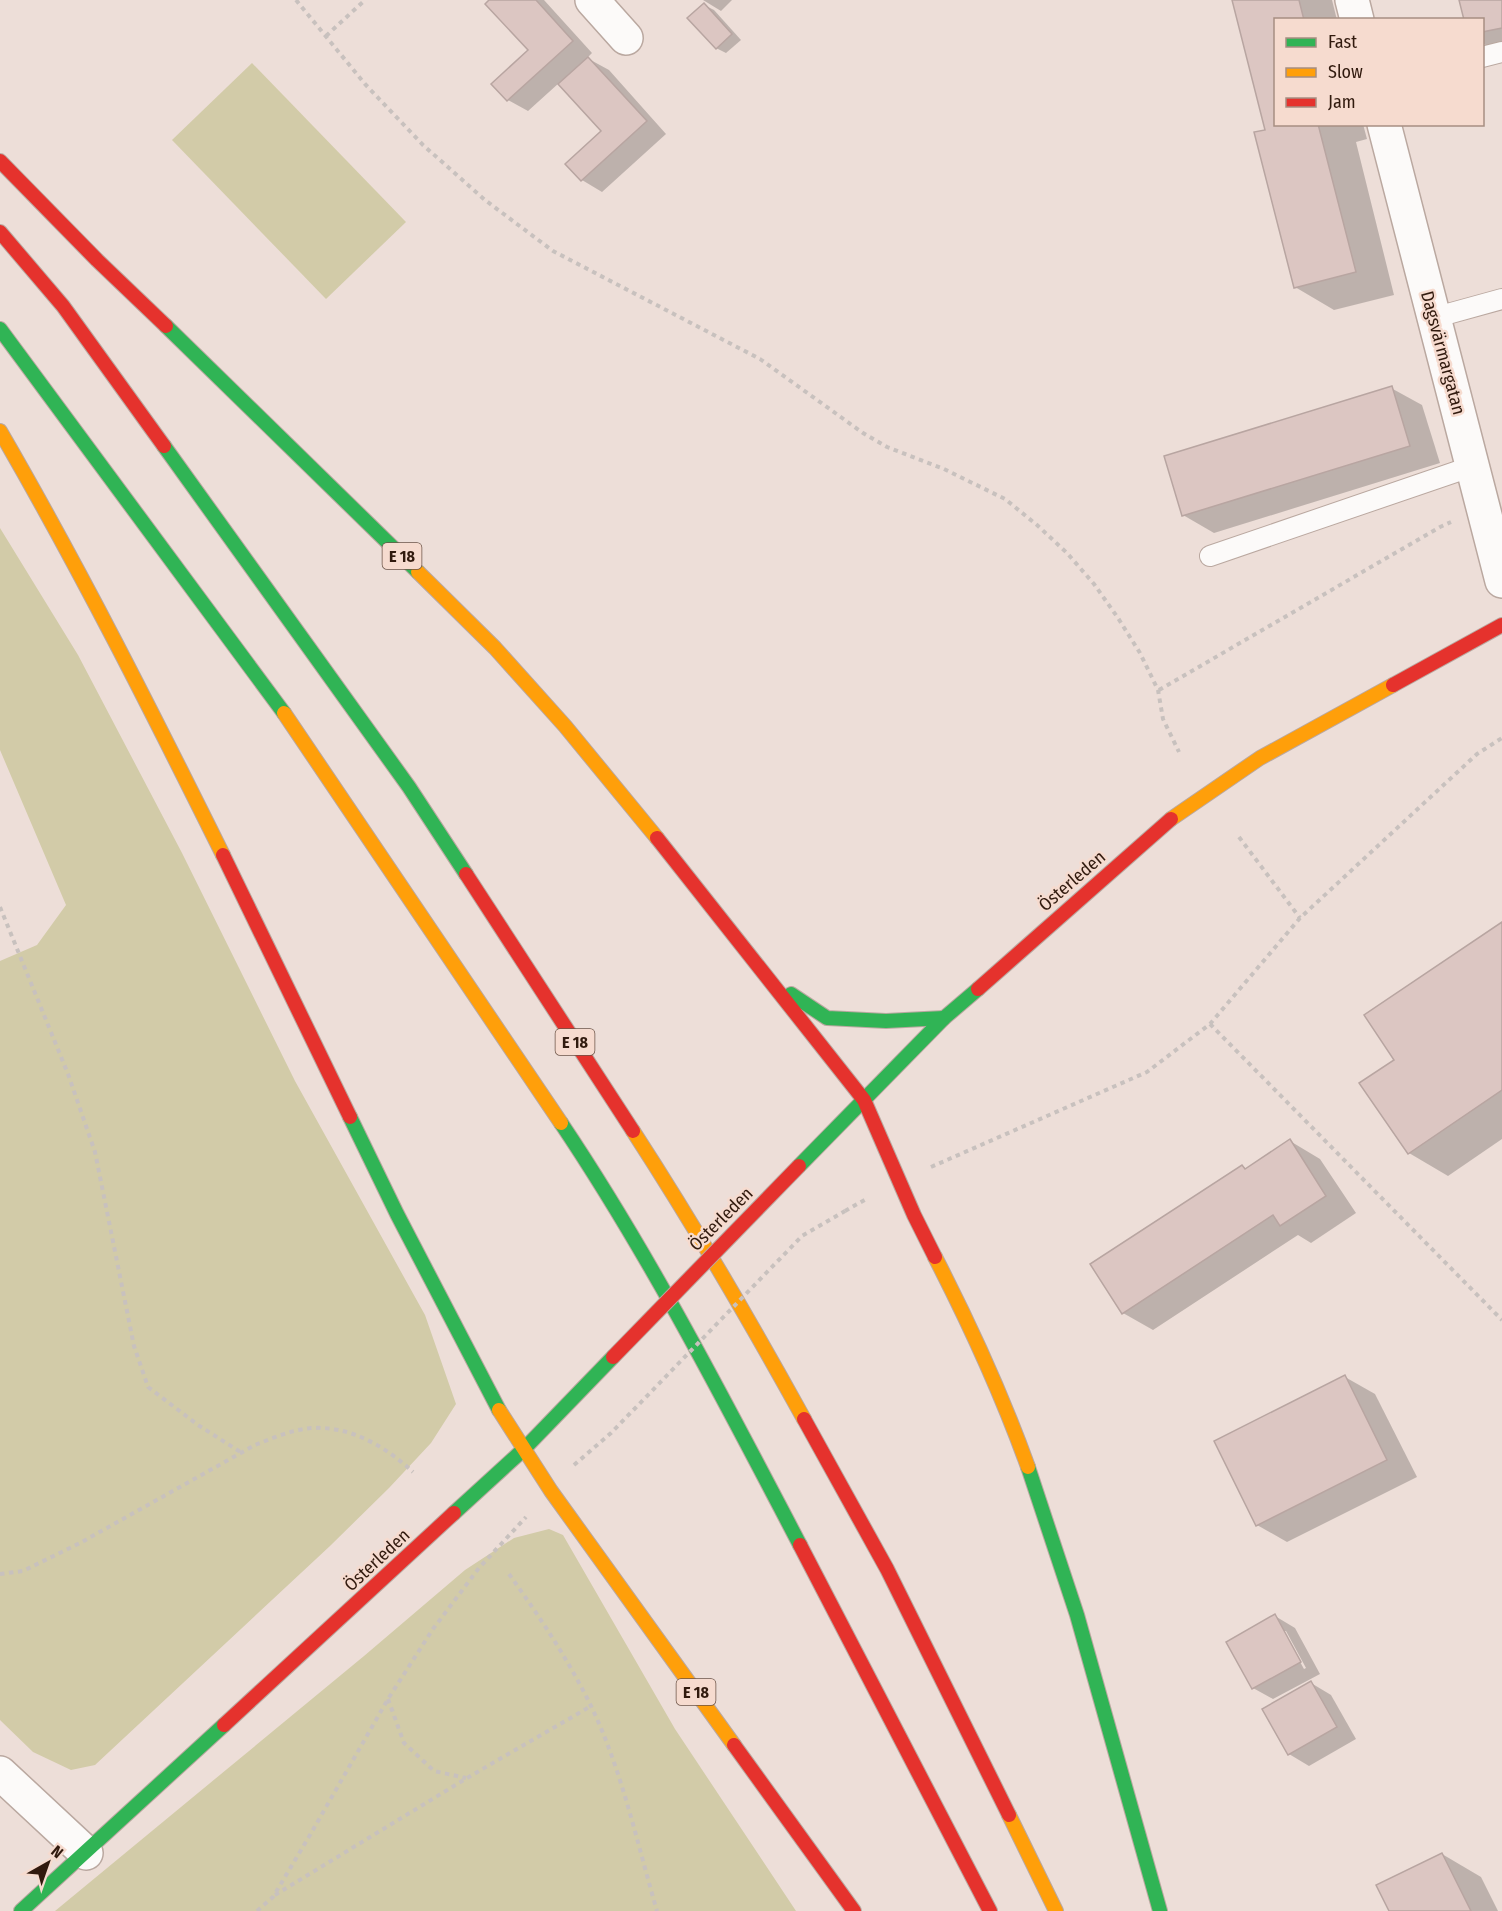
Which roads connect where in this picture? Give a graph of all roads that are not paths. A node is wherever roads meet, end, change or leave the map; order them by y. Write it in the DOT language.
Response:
graph roads {
  1 [pos="592,0"];
  2 [pos="1352,0"];
  3 [pos="1356,18"];
  4 [pos="626,39"];
  5 [pos="1502,52"];
  6 [pos="1484,56"];
  7 [pos="1385,126"];
  8 [pos="0,161"];
  9 [pos="0,232"];
  10 [pos="1502,299"];
  11 [pos="1433,318"];
  12 [pos="0,329"];
  13 [pos="0,431"];
  14 [pos="1473,465"];
  15 [pos="1210,556"];
  16 [pos="1502,581"];
  17 [pos="1502,625"];
  18 [pos="772,981"];
  19 [pos="944,1018"];
  20 [pos="864,1100"];
  21 [pos="524,1449"];
  22 [pos="0,1773"];
  23 [pos="86,1853"];
  24 [pos="21,1911"];
  25 [pos="854,1911"];
  26 [pos="990,1911"];
  27 [pos="1056,1911"];
  28 [pos="1160,1911"];
  1 -- 4 [label="street"];
  2 -- 3 [label="street"];
  5 -- 6 [label="lane"];
  7 -- 11 [label="street, Dagsvärmargatan"];
  8 -- 18 [label="main road, E 18"];
  9 -- 27 [label="main road, E 18"];
  10 -- 11 [label="lane"];
  11 -- 14 [label="street, Dagsvärmargatan"];
  12 -- 26 [label="main road"];
  13 -- 21 [label="main road, E 18"];
  14 -- 15 [label="lane"];
  14 -- 16 [label="street, Dagsvärmargatan"];
  17 -- 19 [label="main road, Österleden"];
  18 -- 19 [label="main road"];
  18 -- 20 [label="main road, E 18"];
  19 -- 20 [label="main road, Österleden"];
  20 -- 21 [label="main road, Österleden, bridge"];
  20 -- 28 [label="main road, E 18"];
  21 -- 23 [label="main road, Österleden"];
  21 -- 25 [label="main road, E 18"];
  22 -- 23 [label="street"];
  23 -- 24 [label="main road, Österleden"];
}
